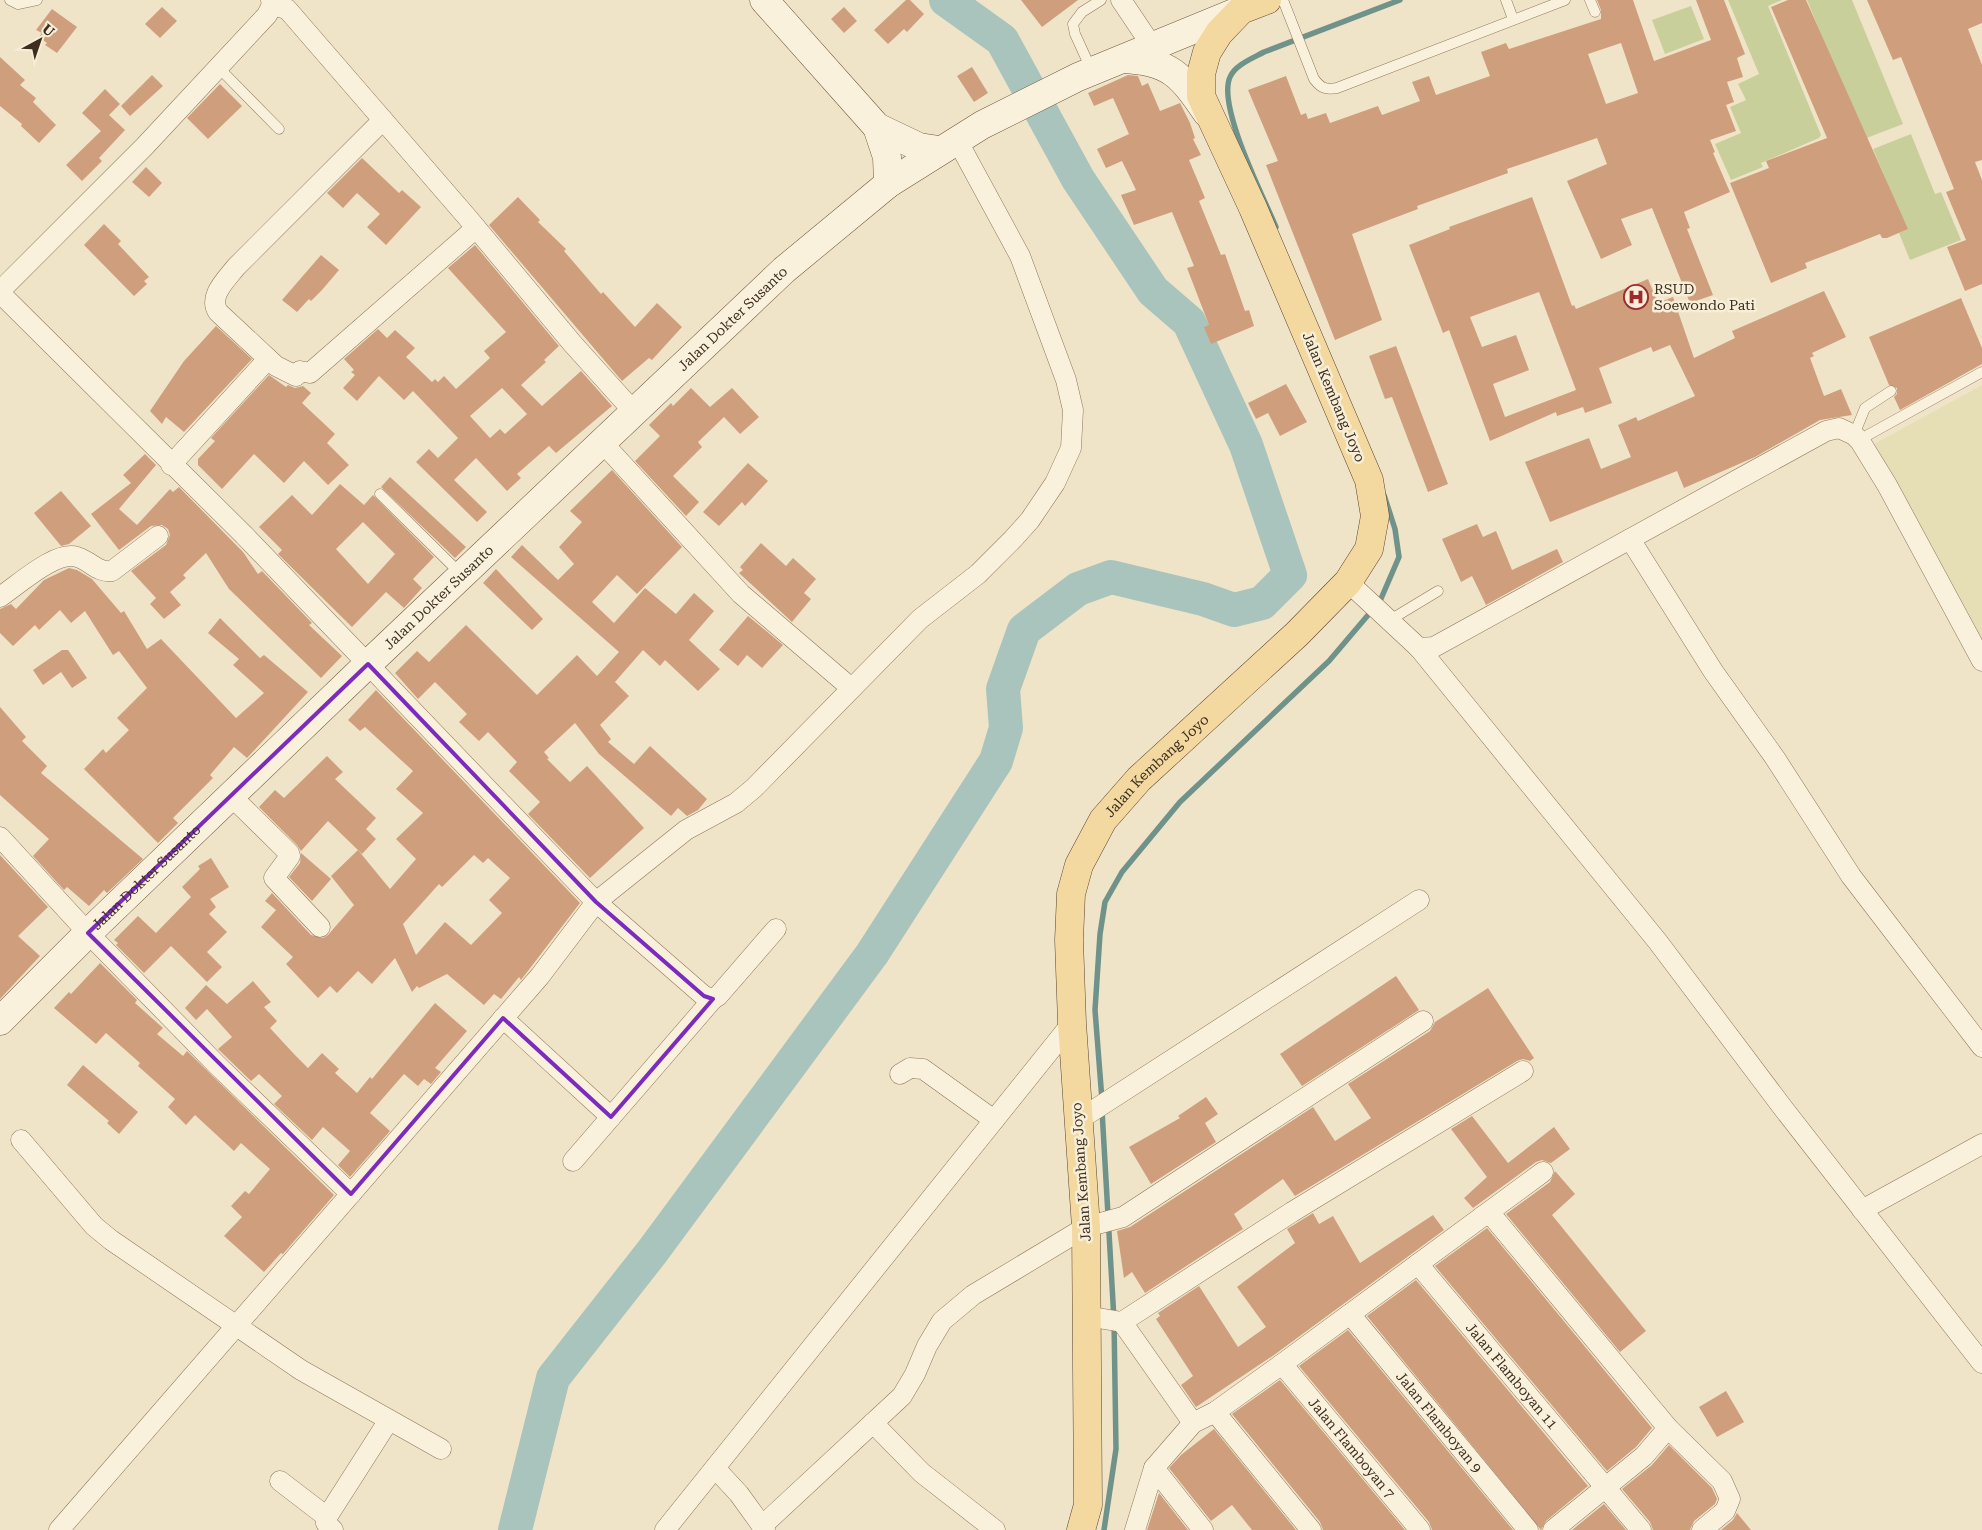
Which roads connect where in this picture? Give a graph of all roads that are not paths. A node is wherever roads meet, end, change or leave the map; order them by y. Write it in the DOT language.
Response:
graph roads {
  1 [pos="10,0"];
  2 [pos="37,0"];
  3 [pos="764,0"];
  4 [pos="1101,0"];
  5 [pos="1121,0"];
  6 [pos="1267,0"];
  7 [pos="1282,0"];
  8 [pos="1506,0"];
  9 [pos="1565,0"];
  10 [pos="1590,0"];
  11 [pos="283,3"];
  12 [pos="1242,10"];
  13 [pos="1595,12"];
  14 [pos="1513,19"];
  15 [pos="1152,46"];
  16 [pos="1121,58"];
  17 [pos="219,68"];
  18 [pos="1085,74"];
  19 [pos="1204,104"];
  20 [pos="383,120"];
  21 [pos="877,127"];
  22 [pos="279,129"];
  23 [pos="948,145"];
  24 [pos="888,184"];
  25 [pos="476,228"];
  26 [pos="0,292"];
  27 [pos="268,359"];
  28 [pos="1982,372"];
  29 [pos="1891,391"];
  30 [pos="634,412"];
  31 [pos="1861,435"];
  32 [pos="602,442"];
  33 [pos="171,465"];
  34 [pos="380,494"];
  35 [pos="158,536"];
  36 [pos="1630,539"];
  37 [pos="462,575"];
  38 [pos="1348,582"];
  39 [pos="1438,591"];
  40 [pos="0,597"];
  41 [pos="1390,620"];
  42 [pos="1419,648"];
  43 [pos="1982,661"];
  44 [pos="368,664"];
  45 [pos="850,687"];
  46 [pos="231,796"];
  47 [pos="0,837"];
  48 [pos="1419,900"];
  49 [pos="596,902"];
  50 [pos="320,927"];
  51 [pos="776,929"];
  52 [pos="88,933"];
  53 [pos="713,999"];
  54 [pos="503,1018"];
  55 [pos="0,1021"];
  56 [pos="1423,1021"];
  57 [pos="1072,1023"];
  58 [pos="1982,1047"];
  59 [pos="1522,1071"];
  60 [pos="900,1074"];
  61 [pos="611,1117"];
  62 [pos="994,1120"];
  63 [pos="1077,1121"];
  64 [pos="20,1140"];
  65 [pos="1982,1144"];
  66 [pos="573,1161"];
  67 [pos="1543,1172"];
  68 [pos="351,1194"];
  69 [pos="1862,1210"];
  70 [pos="1483,1216"];
  71 [pos="1086,1227"];
  72 [pos="1418,1264"];
  73 [pos="1350,1314"];
  74 [pos="1086,1316"];
  75 [pos="1122,1322"];
  76 [pos="238,1326"];
  77 [pos="1982,1362"];
  78 [pos="1282,1364"];
  79 [pos="1215,1412"];
  80 [pos="389,1420"];
  81 [pos="872,1423"];
  82 [pos="1193,1423"];
  83 [pos="1668,1428"];
  84 [pos="441,1449"];
  85 [pos="715,1468"];
  86 [pos="1154,1468"];
  87 [pos="280,1481"];
  88 [pos="1606,1487"];
  89 [pos="330,1523"];
  90 [pos="69,1526"];
  91 [pos="763,1528"];
  92 [pos="665,1530"];
  93 [pos="995,1530"];
  94 [pos="1081,1530"];
  95 [pos="1135,1530"];
  96 [pos="1203,1530"];
  97 [pos="1311,1530"];
  98 [pos="1420,1530"];
  99 [pos="1528,1530"];
  100 [pos="1552,1530"];
  101 [pos="1641,1530"];
  102 [pos="1702,1530"];
  1 -- 2 [label="lane"];
  3 -- 21 [label="main road"];
  4 -- 18 [label="lane"];
  5 -- 15 [label="street"];
  6 -- 12 [label="main road"];
  7 -- 14 [label="lane"];
  8 -- 14 [label="lane"];
  9 -- 14 [label="lane"];
  10 -- 13 [label="lane"];
  11 -- 17 [label="street"];
  11 -- 20 [label="street"];
  12 -- 15 [label="main road, Jalan Dokter Susanto"];
  12 -- 19 [label="main road"];
  15 -- 16 [label="main road, Jalan Dokter Susanto"];
  16 -- 18 [label="main road, Jalan Dokter Susanto"];
  16 -- 19 [label="main road"];
  17 -- 22 [label="lane"];
  17 -- 26 [label="street"];
  18 -- 23 [label="main road, Jalan Dokter Susanto"];
  19 -- 38 [label="main road, Jalan Kembang Joyo"];
  20 -- 25 [label="street"];
  20 -- 27 [label="street"];
  21 -- 23 [label="main road"];
  21 -- 24 [label="main road"];
  23 -- 24 [label="main road, Jalan Dokter Susanto"];
  23 -- 45 [label="street"];
  24 -- 30 [label="main road, Jalan Dokter Susanto"];
  25 -- 27 [label="street"];
  25 -- 30 [label="street"];
  26 -- 33 [label="street"];
  27 -- 33 [label="street"];
  28 -- 31 [label="lane"];
  29 -- 31 [label="lane"];
  30 -- 32 [label="main road, Jalan Dokter Susanto"];
  31 -- 36 [label="street"];
  31 -- 43 [label="street"];
  32 -- 37 [label="main road, Jalan Dokter Susanto"];
  32 -- 45 [label="street"];
  33 -- 44 [label="street"];
  34 -- 37 [label="lane"];
  35 -- 40 [label="street"];
  36 -- 42 [label="street"];
  36 -- 58 [label="street"];
  37 -- 44 [label="main road, Jalan Dokter Susanto"];
  38 -- 41 [label="street"];
  38 -- 57 [label="main road, Jalan Kembang Joyo"];
  39 -- 41 [label="lane"];
  41 -- 42 [label="street"];
  42 -- 69 [label="street"];
  44 -- 46 [label="main road, Jalan Dokter Susanto"];
  44 -- 49 [label="street"];
  45 -- 49 [label="street"];
  46 -- 50 [label="street"];
  46 -- 52 [label="main road, Jalan Dokter Susanto"];
  47 -- 52 [label="street"];
  48 -- 63 [label="street"];
  49 -- 53 [label="street"];
  49 -- 54 [label="street"];
  51 -- 53 [label="street"];
  52 -- 55 [label="main road, Jalan Dokter Susanto"];
  52 -- 68 [label="street"];
  53 -- 61 [label="street"];
  54 -- 61 [label="street"];
  54 -- 68 [label="street"];
  56 -- 71 [label="street"];
  57 -- 62 [label="street"];
  57 -- 63 [label="main road, Jalan Kembang Joyo"];
  59 -- 75 [label="street"];
  60 -- 62 [label="street"];
  61 -- 66 [label="street"];
  62 -- 85 [label="street"];
  63 -- 71 [label="main road, Jalan Kembang Joyo"];
  64 -- 76 [label="street"];
  65 -- 69 [label="street"];
  67 -- 70 [label="street"];
  68 -- 76 [label="street"];
  69 -- 77 [label="street"];
  70 -- 72 [label="street"];
  70 -- 83 [label="street"];
  71 -- 74 [label="main road, Jalan Kembang Joyo"];
  71 -- 81 [label="street"];
  72 -- 73 [label="street"];
  72 -- 88 [label="street, Jalan Flamboyan 11"];
  73 -- 78 [label="street"];
  73 -- 99 [label="street, Jalan Flamboyan 9"];
  74 -- 75 [label="street"];
  74 -- 94 [label="main road, Jalan Kembang Joyo"];
  75 -- 82 [label="street"];
  76 -- 80 [label="street"];
  76 -- 90 [label="street"];
  78 -- 79 [label="street"];
  78 -- 98 [label="street, Jalan Flamboyan 7"];
  79 -- 82 [label="street"];
  79 -- 97 [label="street"];
  80 -- 84 [label="street"];
  80 -- 89 [label="street"];
  81 -- 91 [label="street"];
  81 -- 93 [label="street"];
  82 -- 86 [label="street"];
  83 -- 88 [label="street"];
  83 -- 102 [label="street"];
  85 -- 91 [label="street"];
  85 -- 92 [label="street"];
  86 -- 95 [label="street"];
  86 -- 96 [label="street"];
  87 -- 89 [label="street"];
  88 -- 100 [label="street"];
  88 -- 101 [label="street, Jalan Flamboyan 11"];
}
